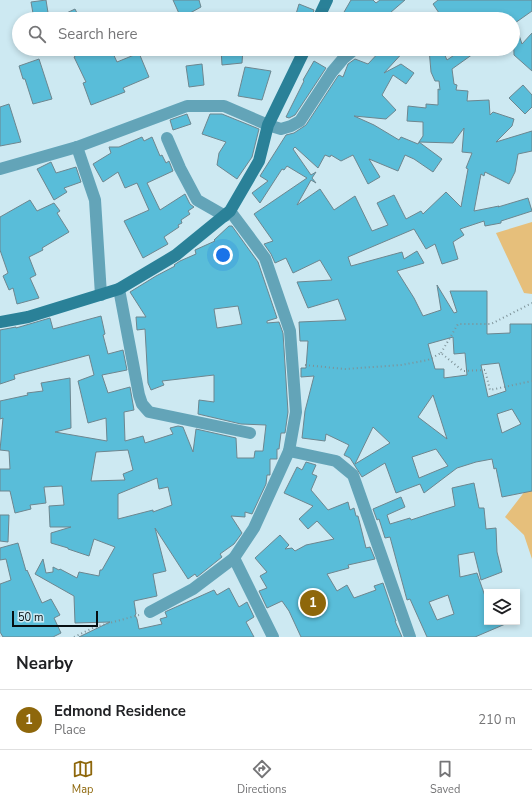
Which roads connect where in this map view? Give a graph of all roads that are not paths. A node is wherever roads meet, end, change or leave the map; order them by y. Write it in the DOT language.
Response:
graph roads {
  1 [pos="327,0"];
  2 [pos="321,12"];
  3 [pos="302,56"];
  4 [pos="346,56"];
  5 [pos="268,125"];
  6 [pos="167,138"];
  7 [pos="77,147"];
  8 [pos="0,169"];
  9 [pos="227,213"];
  10 [pos="119,289"];
  11 [pos="101,295"];
  12 [pos="0,322"];
  13 [pos="250,433"];
  14 [pos="289,451"];
  15 [pos="234,558"];
  16 [pos="150,612"];
  17 [pos="273,637"];
  18 [pos="410,637"];
  1 -- 2 [label="street"];
  3 -- 5 [label="street"];
  4 -- 5 [label="street"];
  5 -- 7 [label="street"];
  5 -- 9 [label="street"];
  6 -- 9 [label="street"];
  7 -- 8 [label="street"];
  7 -- 11 [label="street"];
  9 -- 10 [label="street"];
  9 -- 14 [label="street"];
  10 -- 11 [label="street"];
  10 -- 13 [label="street"];
  11 -- 12 [label="street"];
  14 -- 15 [label="street"];
  14 -- 18 [label="street"];
  15 -- 16 [label="street"];
  15 -- 17 [label="street"];
}
